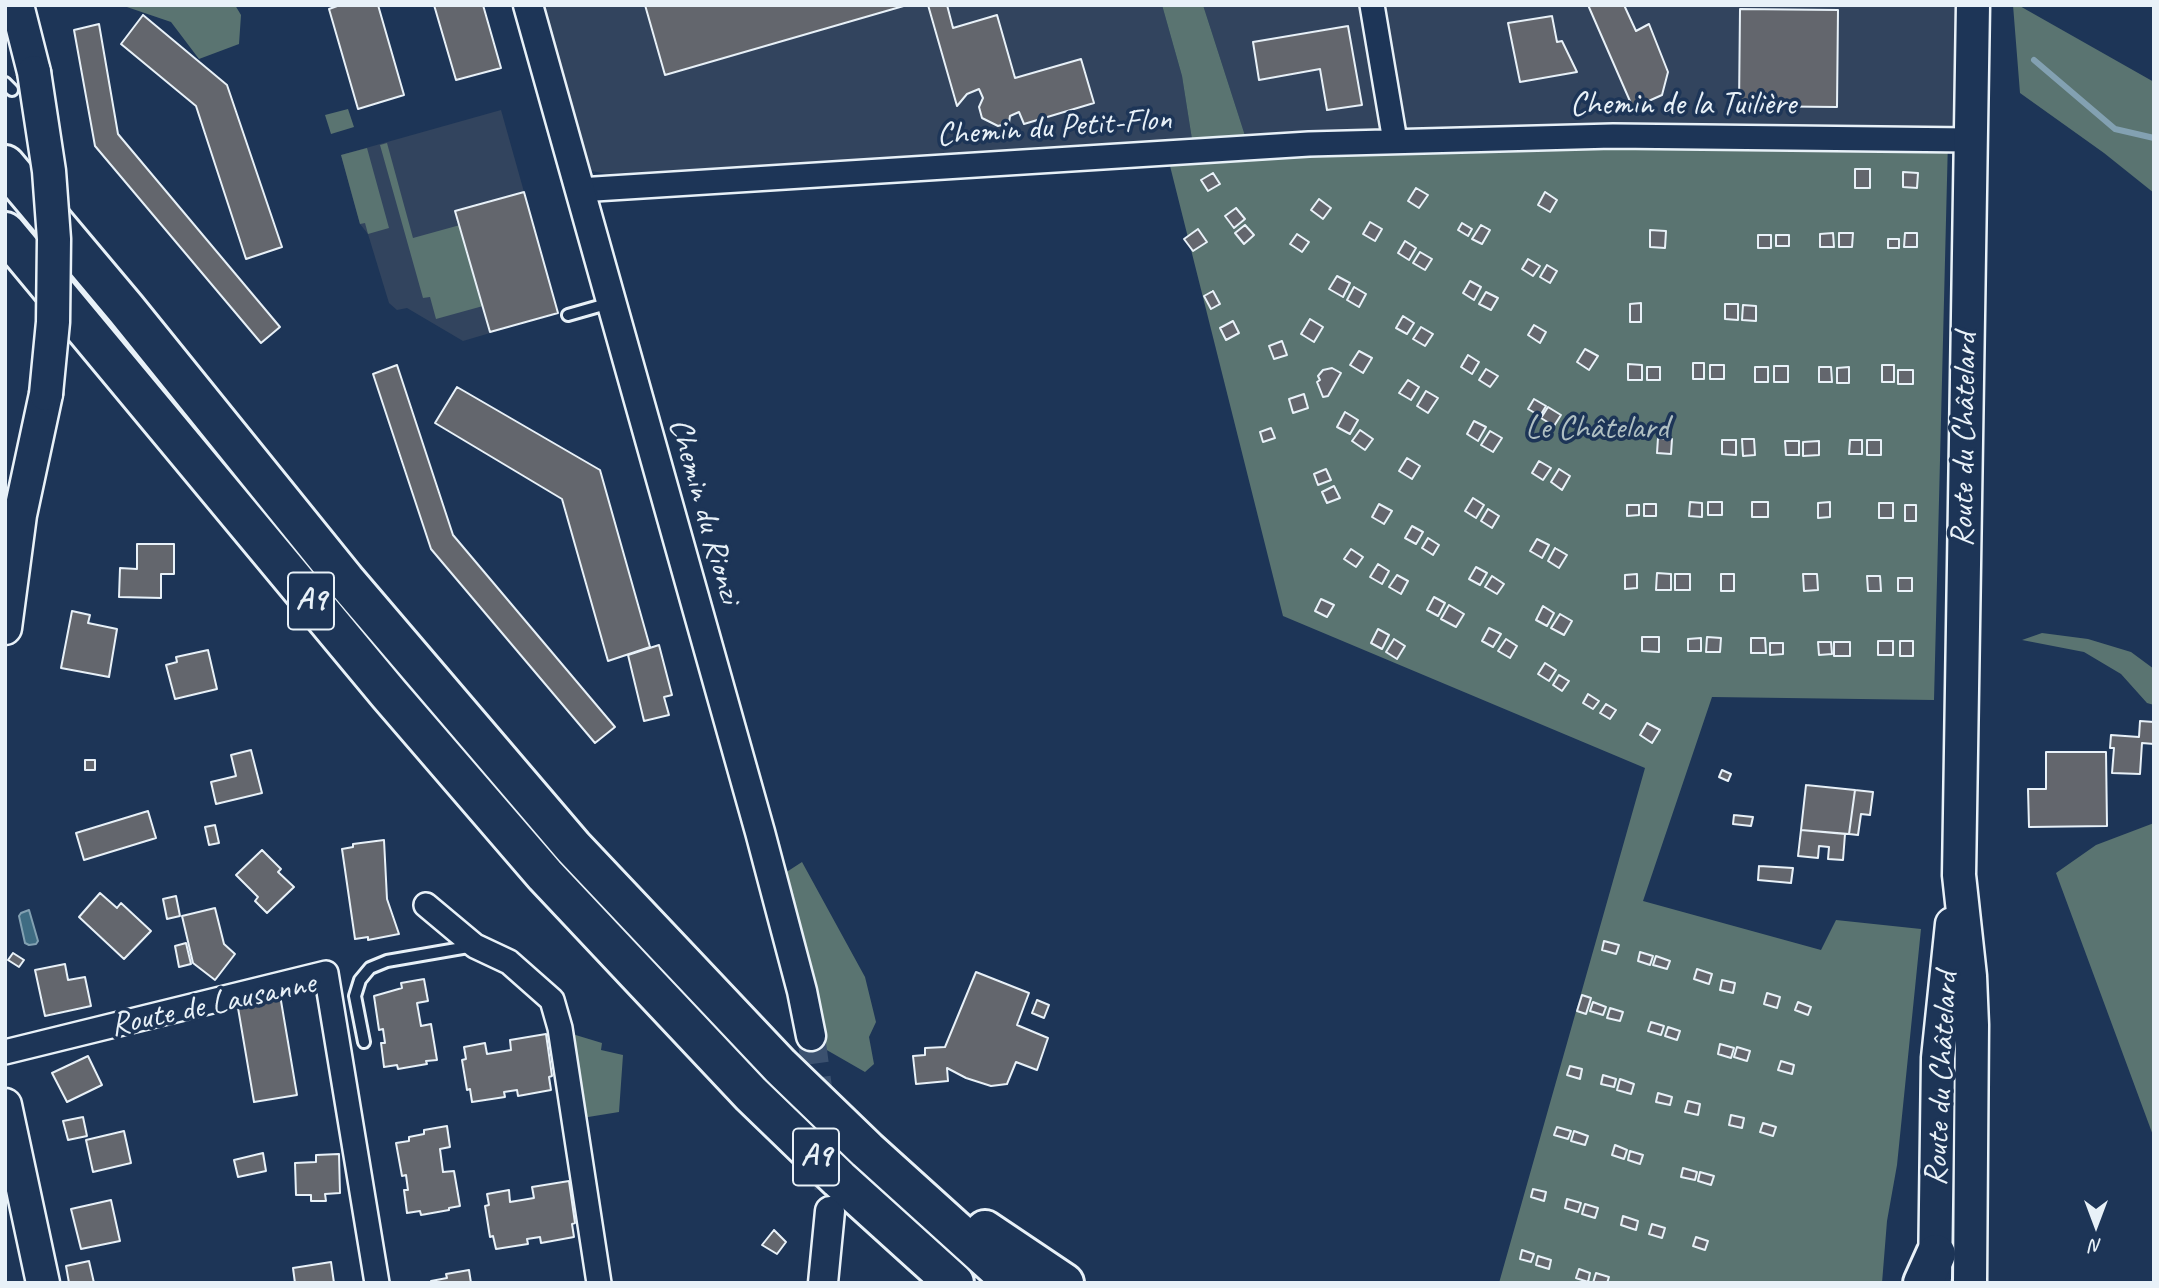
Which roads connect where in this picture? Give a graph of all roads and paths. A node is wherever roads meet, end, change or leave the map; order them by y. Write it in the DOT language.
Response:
graph roads {
  1 [pos="17,5"];
  2 [pos="527,5"];
  3 [pos="1372,5"];
  4 [pos="1973,5"];
  5 [pos="17,81"];
  6 [pos="1970,140"];
  7 [pos="1395,141"];
  8 [pos="5,165"];
  9 [pos="579,190"];
  10 [pos="5,232"];
  11 [pos="610,303"];
  12 [pos="568,315"];
  13 [pos="5,628"];
  14 [pos="1959,875"];
  15 [pos="426,905"];
  16 [pos="475,946"];
  17 [pos="811,1036"];
  18 [pos="364,1042"];
  19 [pos="5,1052"];
  20 [pos="5,1105"];
  21 [pos="867,1150"];
  22 [pos="830,1211"];
  23 [pos="1931,1273"];
  24 [pos="43,1283"];
  25 [pos="377,1283"];
  26 [pos="599,1283"];
  27 [pos="823,1283"];
  28 [pos="954,1283"];
  29 [pos="1014,1283"];
  30 [pos="1064,1283"];
  31 [pos="1969,1283"];
  1 -- 5 [label="main road"];
  2 -- 9 [label="street, Chemin du Rionzi"];
  3 -- 7 [label="street"];
  4 -- 6 [label="main road, Route du Châtelard"];
  5 -- 13 [label="main road, bridge"];
  6 -- 7 [label="street, Chemin de la Tuilière"];
  6 -- 14 [label="main road, Route du Châtelard"];
  7 -- 9 [label="street, Chemin du Petit-Flon"];
  8 -- 21 [label="highway, A9"];
  9 -- 11 [label="street, Chemin du Rionzi"];
  10 -- 28 [label="highway, A9"];
  11 -- 12 [label="lane"];
  11 -- 17 [label="street, Chemin du Rionzi"];
  14 -- 23 [label="main road, Route du Châtelard"];
  14 -- 31 [label="main road, Route du Châtelard"];
  15 -- 16 [label="street"];
  16 -- 18 [label="lane"];
  16 -- 26 [label="street"];
  19 -- 25 [label="street, Route de Lausanne"];
  20 -- 24 [label="main road"];
  21 -- 29 [label="highway, A9"];
  21 -- 30 [label="highway"];
  22 -- 27 [label="street"];
}
